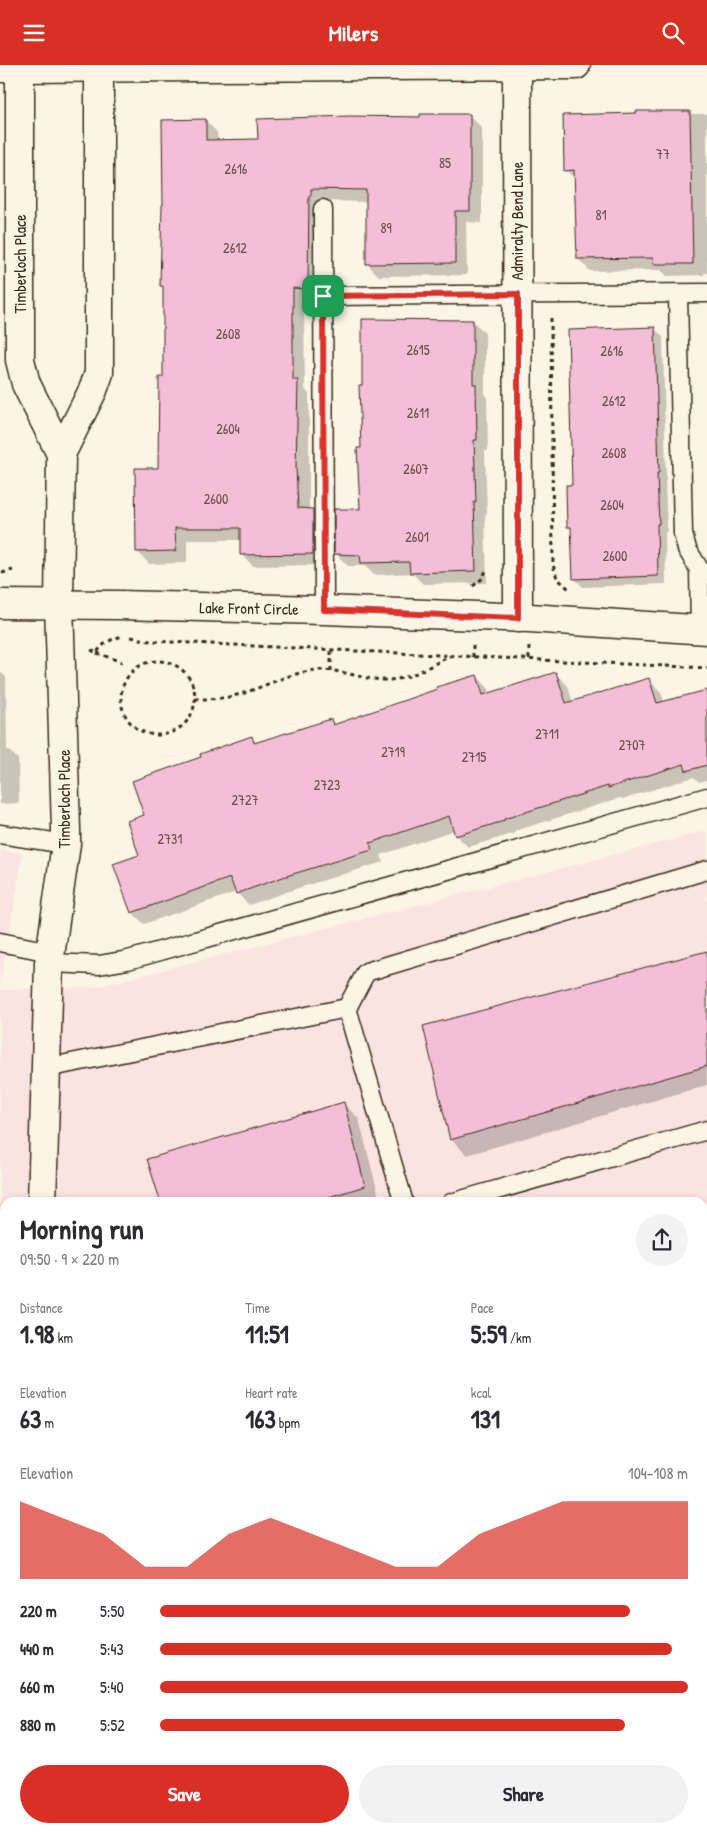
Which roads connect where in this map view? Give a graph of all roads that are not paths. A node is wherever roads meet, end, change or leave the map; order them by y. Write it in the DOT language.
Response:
graph roads {
  1 [pos="516,65"];
  2 [pos="576,65"];
  3 [pos="99,66"];
  4 [pos="13,67"];
  5 [pos="322,209"];
  6 [pos="707,293"];
  7 [pos="518,294"];
  8 [pos="678,294"];
  9 [pos="323,296"];
  10 [pos="61,454"];
  11 [pos="703,561"];
  12 [pos="0,604"];
  13 [pos="59,604"];
  14 [pos="324,610"];
  15 [pos="518,618"];
  16 [pos="703,630"];
  17 [pos="707,797"];
  18 [pos="0,834"];
  19 [pos="66,844"];
  20 [pos="707,871"];
  21 [pos="0,942"];
  22 [pos="49,957"];
  23 [pos="347,1008"];
  24 [pos="46,1068"];
  25 [pos="707,1130"];
  26 [pos="42,1197"];
  27 [pos="402,1197"];
  28 [pos="472,1197"];
  1 -- 2 [label="street"];
  1 -- 3 [label="street"];
  1 -- 7 [label="street, Admiralty Bend Lane"];
  3 -- 4 [label="street"];
  3 -- 10 [label="street, Timberloch Place"];
  4 -- 10 [label="street, Timberloch Place"];
  5 -- 9 [label="lane"];
  6 -- 8 [label="lane"];
  7 -- 8 [label="lane"];
  7 -- 9 [label="lane"];
  7 -- 15 [label="street, Admiralty Bend Lane"];
  8 -- 11 [label="lane"];
  9 -- 14 [label="lane"];
  10 -- 13 [label="street, Timberloch Place"];
  11 -- 16 [label="lane"];
  12 -- 13 [label="street, Lake Front Circle"];
  13 -- 14 [label="street, Lake Front Circle"];
  13 -- 19 [label="street, Timberloch Place"];
  14 -- 15 [label="street, Lake Front Circle"];
  15 -- 16 [label="street, Lake Front Circle"];
  17 -- 22 [label="lane"];
  18 -- 19 [label="lane"];
  19 -- 22 [label="street, Timberloch Place"];
  20 -- 23 [label="lane"];
  21 -- 22 [label="lane"];
  22 -- 24 [label="street, Timberloch Place"];
  23 -- 24 [label="lane"];
  23 -- 27 [label="lane"];
  24 -- 26 [label="street, Timberloch Place"];
  25 -- 28 [label="lane"];
}
